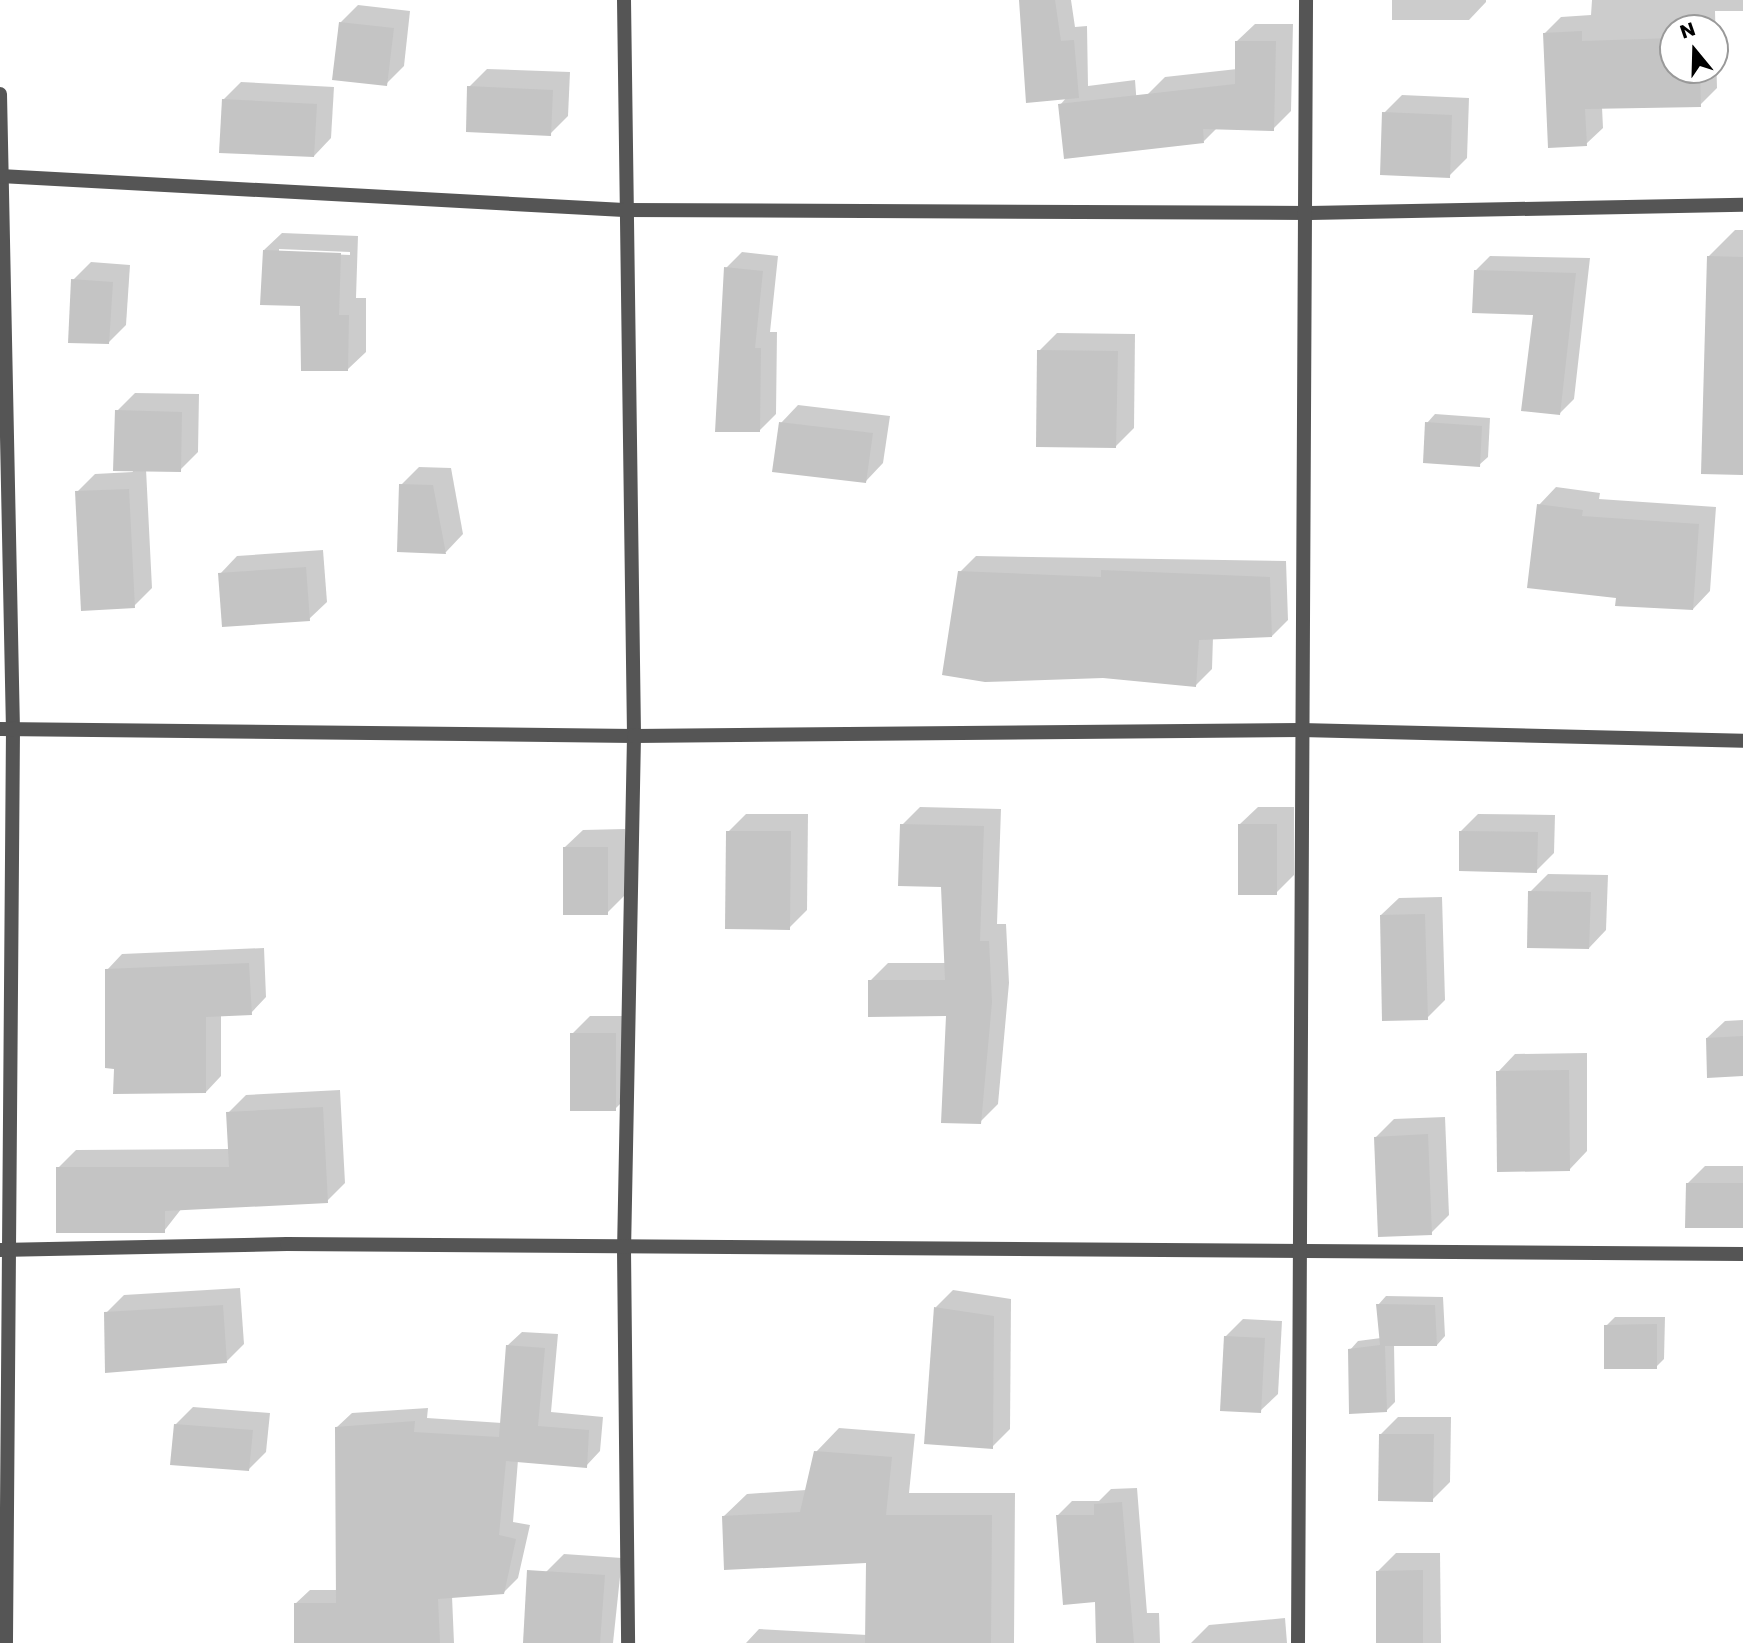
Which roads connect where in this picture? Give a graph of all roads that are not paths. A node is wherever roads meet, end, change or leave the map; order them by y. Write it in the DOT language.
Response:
graph roads {
  1 [pos="624,0"];
  2 [pos="1306,0"];
  3 [pos="0,94"];
  4 [pos="1,176"];
  5 [pos="1743,205"];
  6 [pos="624,210"];
  7 [pos="1310,213"];
  8 [pos="6,729"];
  9 [pos="1301,730"];
  10 [pos="634,736"];
  11 [pos="1743,741"];
  12 [pos="4,1250"];
  13 [pos="624,1250"];
  14 [pos="1743,1254"];
  15 [pos="1303,1255"];
  16 [pos="6,1643"];
  17 [pos="628,1643"];
  18 [pos="1298,1643"];
  1 -- 6 [label="street"];
  2 -- 7 [label="street"];
  3 -- 4 [label="street"];
  4 -- 6 [label="street"];
  4 -- 8 [label="street"];
  5 -- 7 [label="street"];
  6 -- 7 [label="street"];
  6 -- 10 [label="street"];
  7 -- 9 [label="street"];
  8 -- 10 [label="street"];
  8 -- 12 [label="street"];
  9 -- 10 [label="street"];
  9 -- 11 [label="street"];
  9 -- 15 [label="street"];
  10 -- 13 [label="street"];
  12 -- 13 [label="street"];
  12 -- 16 [label="street"];
  13 -- 15 [label="street"];
  13 -- 17 [label="street"];
  14 -- 15 [label="street"];
  15 -- 18 [label="street"];
}
